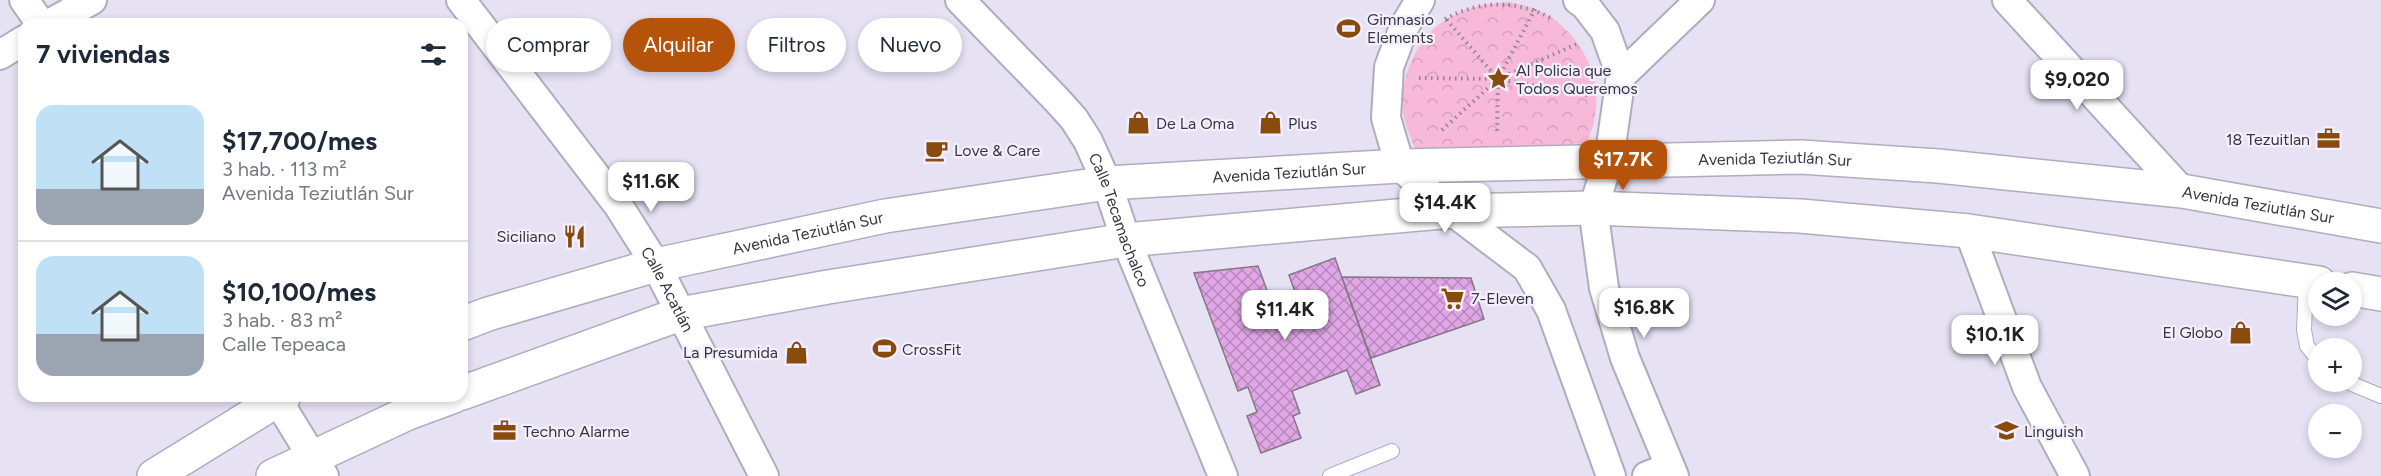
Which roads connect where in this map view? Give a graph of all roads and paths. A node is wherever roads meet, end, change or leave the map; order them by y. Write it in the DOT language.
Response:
graph roads {
  1 [pos="24,0"];
  2 [pos="92,0"];
  3 [pos="461,0"];
  4 [pos="960,0"];
  5 [pos="1418,0"];
  6 [pos="1700,0"];
  7 [pos="2007,0"];
  8 [pos="1584,2"];
  9 [pos="1535,9"];
  10 [pos="37,18"];
  11 [pos="60,18"];
  12 [pos="1559,23"];
  13 [pos="1573,36"];
  14 [pos="18,44"];
  15 [pos="0,56"];
  16 [pos="1621,76"];
  17 [pos="1416,78"];
  18 [pos="1498,79"];
  19 [pos="1596,97"];
  20 [pos="1441,131"];
  21 [pos="1497,137"];
  22 [pos="1609,160"];
  23 [pos="1400,166"];
  24 [pos="1107,183"];
  25 [pos="2182,191"];
  26 [pos="1593,208"];
  27 [pos="1453,211"];
  28 [pos="2381,226"];
  29 [pos="1969,231"];
  30 [pos="1126,240"];
  31 [pos="656,265"];
  32 [pos="2308,281"];
  33 [pos="2362,291"];
  34 [pos="2381,294"];
  35 [pos="2308,306"];
  36 [pos="680,314"];
  37 [pos="468,322"];
  38 [pos="2308,347"];
  39 [pos="2362,388"];
  40 [pos="468,391"];
  41 [pos="2381,396"];
  42 [pos="271,402"];
  43 [pos="282,402"];
  44 [pos="438,402"];
  45 [pos="1392,451"];
  46 [pos="318,466"];
  47 [pos="1664,473"];
  48 [pos="154,476"];
  49 [pos="273,476"];
  50 [pos="764,476"];
  51 [pos="1223,476"];
  52 [pos="1330,476"];
  53 [pos="1611,476"];
  54 [pos="2075,476"];
  1 -- 10 [label="street"];
  2 -- 11 [label="street"];
  3 -- 31 [label="street, Calle Acatlán"];
  4 -- 24 [label="street, Calle Tecamachalco"];
  5 -- 23 [label="street"];
  6 -- 16 [label="street"];
  7 -- 25 [label="street"];
  8 -- 16 [label="street"];
  9 -- 12 [label="path"];
  9 -- 18 [label="path"];
  9 -- 18 [label="path"];
  13 -- 18 [label="path"];
  14 -- 15 [label="street"];
  16 -- 22 [label="street"];
  17 -- 18 [label="path"];
  18 -- 19 [label="path"];
  18 -- 20 [label="path"];
  18 -- 21 [label="path"];
  22 -- 23 [label="main road, Avenida Teziutlán Sur"];
  22 -- 25 [label="main road, Avenida Teziutlán Sur"];
  22 -- 26 [label="street"];
  23 -- 24 [label="main road, Avenida Teziutlán Sur"];
  23 -- 27 [label="street"];
  24 -- 30 [label="street, Calle Tecamachalco"];
  24 -- 31 [label="main road, Avenida Teziutlán Sur"];
  25 -- 28 [label="main road, Avenida Teziutlán Sur"];
  26 -- 27 [label="main road"];
  26 -- 29 [label="main road"];
  26 -- 47 [label="street"];
  27 -- 30 [label="main road"];
  27 -- 53 [label="street"];
  29 -- 32 [label="main road"];
  29 -- 54 [label="street"];
  30 -- 36 [label="main road"];
  30 -- 51 [label="street, Calle Tecamachalco"];
  31 -- 36 [label="street, Calle Acatlán"];
  31 -- 37 [label="main road, Avenida Teziutlán Sur"];
  33 -- 34 [label="main road"];
  35 -- 38 [label="lane"];
  36 -- 40 [label="main road"];
  36 -- 50 [label="street, Calle Acatlán"];
  39 -- 41 [label="lane"];
  42 -- 48 [label="main road"];
  43 -- 46 [label="street"];
  44 -- 46 [label="main road"];
  45 -- 52 [label="lane"];
  46 -- 49 [label="main road"];
}
